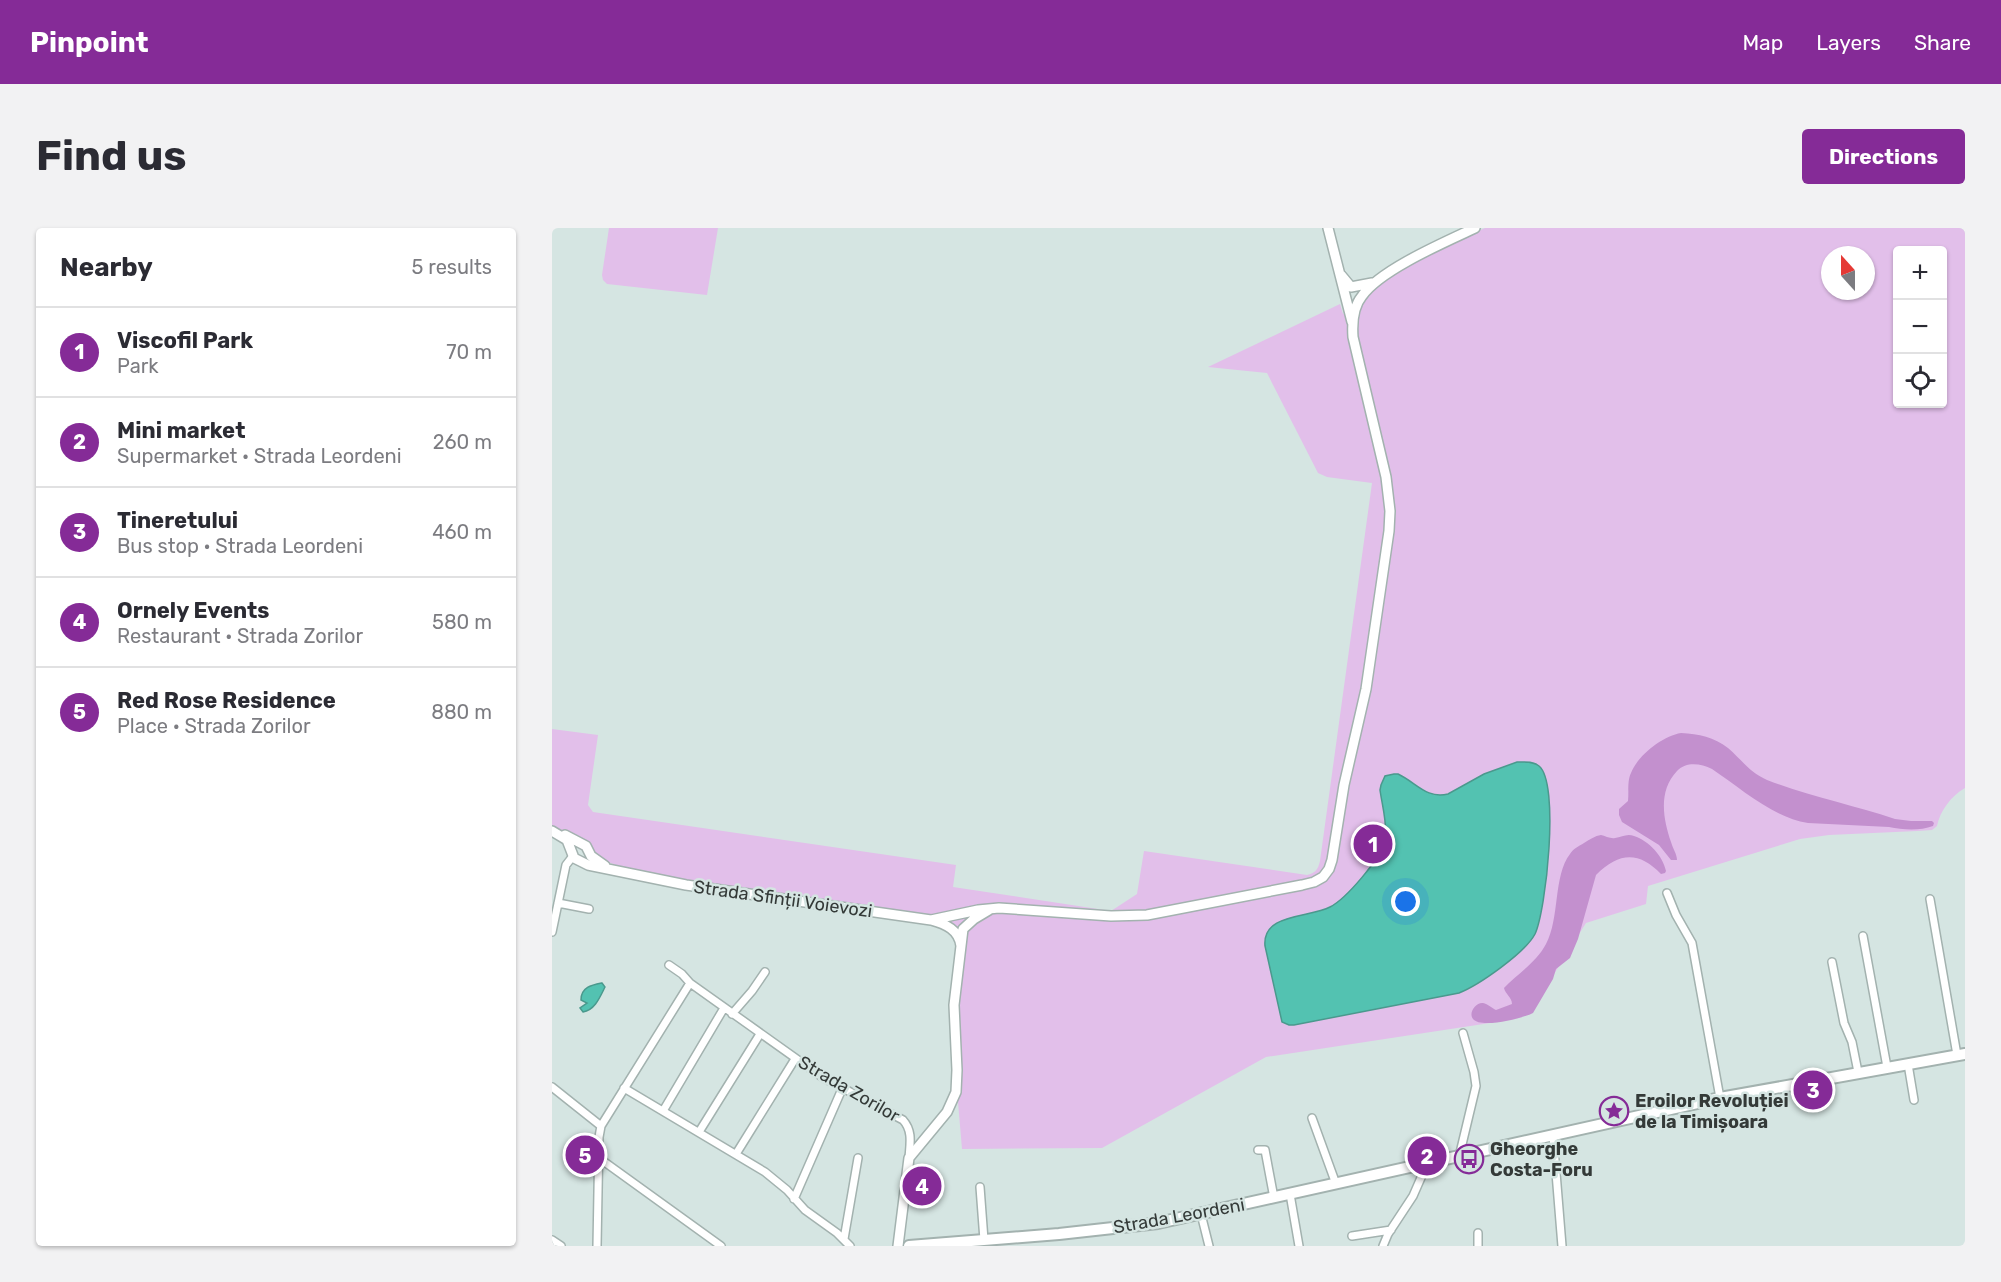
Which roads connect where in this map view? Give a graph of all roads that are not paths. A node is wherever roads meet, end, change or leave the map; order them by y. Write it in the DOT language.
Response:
graph roads {
  1 [pos="1328,228"];
  2 [pos="1475,228"];
  3 [pos="1353,294"];
  4 [pos="553,832"];
  5 [pos="581,844"];
  6 [pos="589,853"];
  7 [pos="574,856"];
  8 [pos="615,871"];
  9 [pos="1666,893"];
  10 [pos="1930,899"];
  11 [pos="558,903"];
  12 [pos="993,908"];
  13 [pos="589,909"];
  14 [pos="954,916"];
  15 [pos="931,921"];
  16 [pos="958,929"];
  17 [pos="552,932"];
  18 [pos="1863,936"];
  19 [pos="1832,962"];
  20 [pos="669,964"];
  21 [pos="765,972"];
  22 [pos="690,983"];
  23 [pos="724,1008"];
  24 [pos="732,1014"];
  25 [pos="1463,1033"];
  26 [pos="760,1034"];
  27 [pos="1961,1055"];
  28 [pos="795,1059"];
  29 [pos="1908,1064"];
  30 [pos="1887,1067"];
  31 [pos="1858,1072"];
  32 [pos="552,1088"];
  33 [pos="624,1088"];
  34 [pos="842,1089"];
  35 [pos="1720,1098"];
  36 [pos="1914,1100"];
  37 [pos="663,1111"];
  38 [pos="1312,1118"];
  39 [pos="601,1126"];
  40 [pos="699,1132"];
  41 [pos="1553,1136"];
  42 [pos="1258,1149"];
  43 [pos="736,1154"];
  44 [pos="1459,1157"];
  45 [pos="599,1158"];
  46 [pos="858,1158"];
  47 [pos="909,1158"];
  48 [pos="1427,1164"];
  49 [pos="1336,1184"];
  50 [pos="980,1187"];
  51 [pos="1290,1194"];
  52 [pos="794,1198"];
  53 [pos="1274,1198"];
  54 [pos="1201,1214"];
  55 [pos="1391,1230"];
  56 [pos="1478,1233"];
  57 [pos="1352,1236"];
  58 [pos="552,1239"];
  59 [pos="844,1239"];
  60 [pos="984,1240"];
  61 [pos="963,1244"];
  62 [pos="561,1246"];
  63 [pos="597,1246"];
  64 [pos="721,1246"];
  65 [pos="850,1246"];
  66 [pos="898,1246"];
  67 [pos="909,1246"];
  68 [pos="1209,1246"];
  69 [pos="1299,1246"];
  70 [pos="1383,1246"];
  71 [pos="1478,1246"];
  72 [pos="1562,1246"];
  1 -- 3 [label="street"];
  2 -- 3 [label="street"];
  3 -- 12 [label="street"];
  4 -- 5 [label="street, Strada Sfinții Voievozi"];
  4 -- 7 [label="street, Strada Sfinții Voievozi"];
  5 -- 6 [label="street"];
  5 -- 7 [label="street"];
  6 -- 7 [label="street"];
  6 -- 8 [label="street, Strada Sfinții Voievozi"];
  7 -- 8 [label="street, Strada Sfinții Voievozi"];
  7 -- 11 [label="street"];
  8 -- 15 [label="street, Strada Sfinții Voievozi"];
  9 -- 35 [label="street"];
  10 -- 27 [label="street"];
  11 -- 13 [label="street"];
  11 -- 17 [label="street"];
  12 -- 14 [label="street"];
  12 -- 16 [label="street"];
  14 -- 15 [label="street"];
  14 -- 16 [label="street"];
  14 -- 16 [label="street"];
  15 -- 16 [label="street, Strada Sfinții Voievozi"];
  16 -- 47 [label="street"];
  18 -- 30 [label="street"];
  19 -- 31 [label="street"];
  20 -- 22 [label="street, Strada Zorilor"];
  21 -- 24 [label="street"];
  22 -- 23 [label="street, Strada Zorilor"];
  22 -- 33 [label="street"];
  23 -- 24 [label="street, Strada Zorilor"];
  23 -- 37 [label="street"];
  24 -- 26 [label="street, Strada Zorilor"];
  25 -- 44 [label="street"];
  26 -- 28 [label="street, Strada Zorilor"];
  26 -- 40 [label="street"];
  27 -- 29 [label="main road, Strada Leordeni"];
  28 -- 34 [label="street, Strada Zorilor"];
  28 -- 43 [label="street"];
  29 -- 30 [label="main road, Strada Leordeni"];
  29 -- 36 [label="street"];
  30 -- 31 [label="main road, Strada Leordeni"];
  31 -- 35 [label="main road, Strada Leordeni"];
  32 -- 39 [label="street"];
  33 -- 37 [label="street"];
  33 -- 39 [label="street"];
  34 -- 47 [label="street, Strada Zorilor"];
  34 -- 52 [label="street"];
  35 -- 41 [label="main road, Strada Leordeni"];
  37 -- 40 [label="street"];
  38 -- 49 [label="street"];
  39 -- 45 [label="street"];
  40 -- 43 [label="street"];
  41 -- 44 [label="main road, Strada Leordeni"];
  41 -- 72 [label="street"];
  42 -- 53 [label="street"];
  43 -- 52 [label="street"];
  44 -- 48 [label="main road, Strada Leordeni"];
  45 -- 63 [label="street"];
  45 -- 64 [label="street"];
  46 -- 59 [label="street"];
  47 -- 66 [label="street, Strada Zorilor"];
  48 -- 49 [label="main road, Strada Leordeni"];
  48 -- 55 [label="street"];
  49 -- 51 [label="main road, Strada Leordeni"];
  50 -- 60 [label="street"];
  51 -- 53 [label="main road, Strada Leordeni"];
  51 -- 69 [label="street"];
  52 -- 59 [label="street"];
  53 -- 54 [label="main road, Strada Leordeni"];
  54 -- 60 [label="main road, Strada Leordeni"];
  54 -- 68 [label="street"];
  55 -- 57 [label="street"];
  55 -- 70 [label="street"];
  56 -- 71 [label="street"];
  58 -- 62 [label="street"];
  59 -- 65 [label="street"];
  60 -- 61 [label="main road, Strada Leordeni"];
  61 -- 67 [label="main road, Strada Leordeni"];
}
